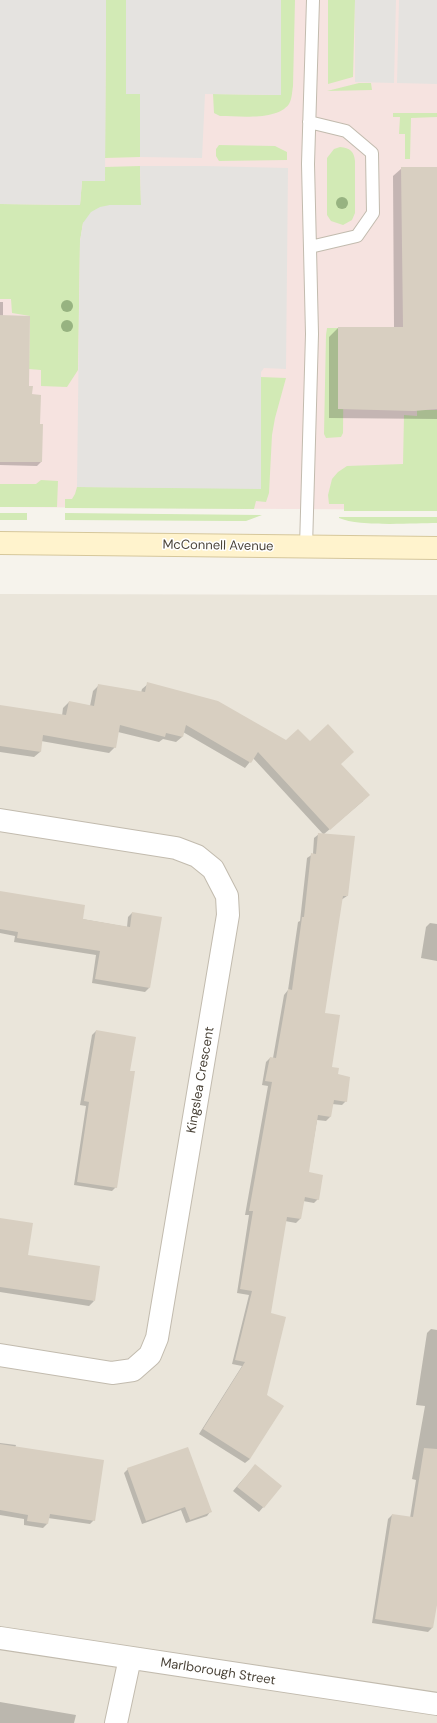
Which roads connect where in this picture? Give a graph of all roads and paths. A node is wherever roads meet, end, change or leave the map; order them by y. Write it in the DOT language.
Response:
graph roads {
  1 [pos="313,0"];
  2 [pos="309,122"];
  3 [pos="310,247"];
  4 [pos="0,543"];
  5 [pos="306,547"];
  6 [pos="437,548"];
  7 [pos="0,820"];
  8 [pos="0,1355"];
  9 [pos="0,1638"];
  10 [pos="130,1658"];
  11 [pos="437,1704"];
  12 [pos="116,1723"];
  1 -- 2 [label="lane"];
  2 -- 3 [label="lane"];
  2 -- 3 [label="lane"];
  3 -- 5 [label="lane"];
  4 -- 5 [label="main road, McConnell Avenue"];
  5 -- 6 [label="main road, McConnell Avenue"];
  7 -- 8 [label="street, Kingslea Crescent"];
  9 -- 10 [label="street, Marlborough Street"];
  10 -- 11 [label="street, Marlborough Street"];
  10 -- 12 [label="street"];
}
